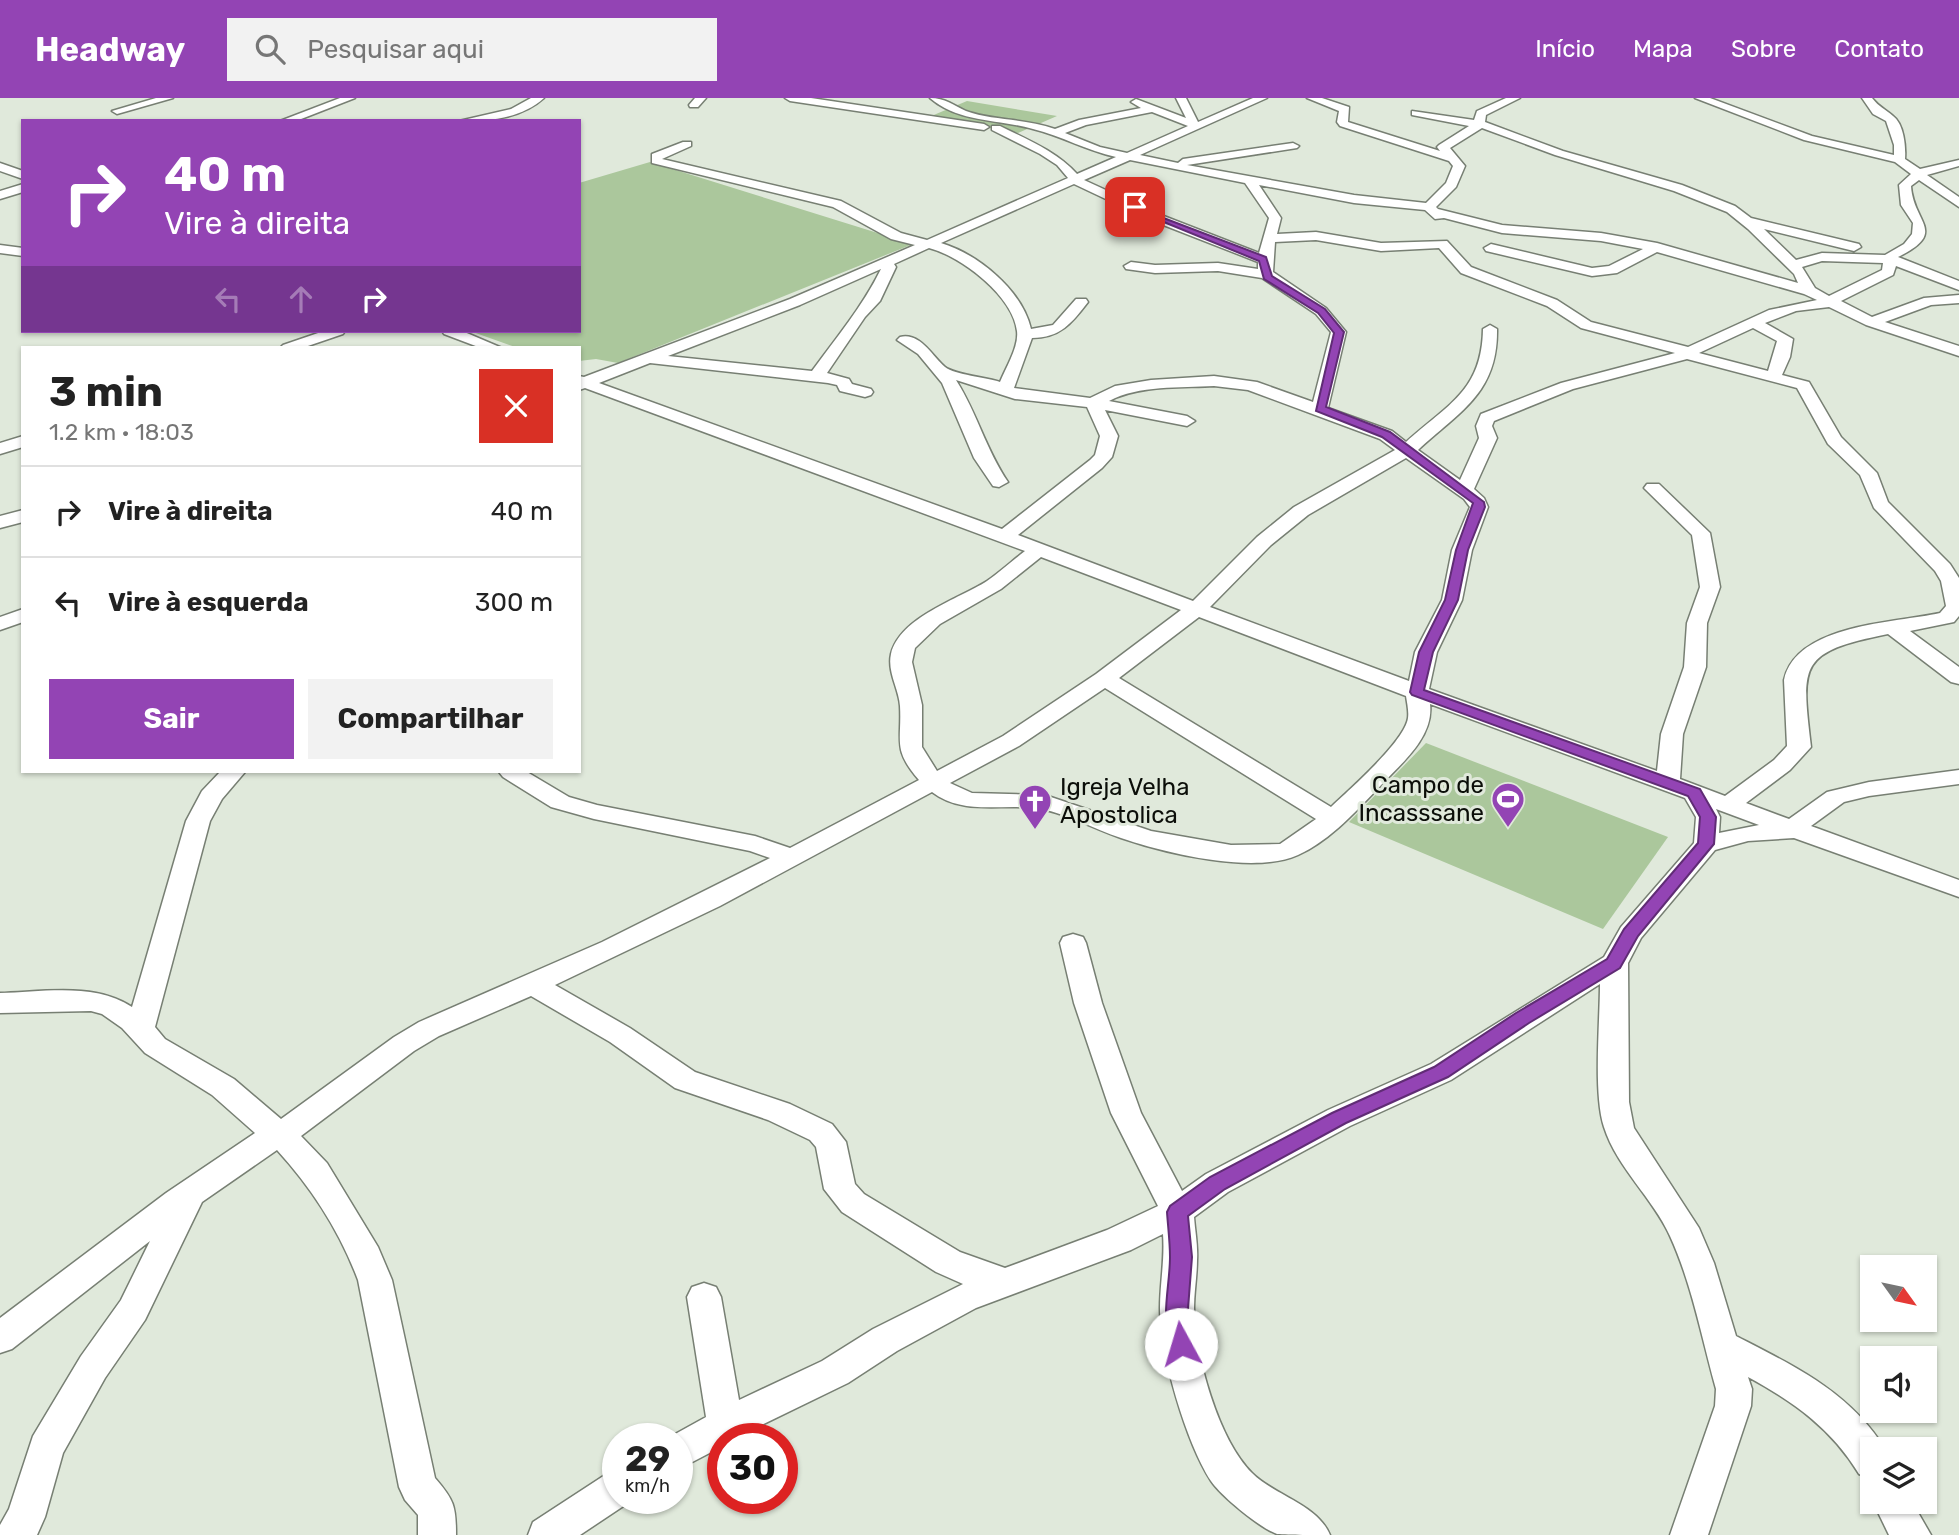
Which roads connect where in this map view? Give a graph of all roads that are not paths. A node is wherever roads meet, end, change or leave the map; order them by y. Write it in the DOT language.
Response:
graph roads {
  1 [pos="168,98"];
  2 [pos="350,98"];
  3 [pos="539,98"];
  4 [pos="790,98"];
  5 [pos="934,98"];
  6 [pos="1128,98"];
  7 [pos="1181,98"];
  8 [pos="1262,98"];
  9 [pos="1312,98"];
  10 [pos="1515,98"];
  11 [pos="1700,98"];
  12 [pos="1867,98"];
  13 [pos="965,108"];
  14 [pos="1151,109"];
  15 [pos="117,111"];
  16 [pos="1416,113"];
  17 [pos="291,119"];
  18 [pos="475,119"];
  19 [pos="1479,124"];
  20 [pos="1195,127"];
  21 [pos="1002,130"];
  22 [pos="1055,133"];
  23 [pos="687,144"];
  24 [pos="1293,146"];
  25 [pos="1130,156"];
  26 [pos="1450,158"];
  27 [pos="1899,160"];
  28 [pos="1171,163"];
  29 [pos="1959,163"];
  30 [pos="0,167"];
  31 [pos="21,174"];
  32 [pos="1921,174"];
  33 [pos="1249,180"];
  34 [pos="1077,181"];
  35 [pos="21,189"];
  36 [pos="0,195"];
  37 [pos="1939,204"];
  38 [pos="1959,205"];
  39 [pos="1433,209"];
  40 [pos="1747,221"];
  41 [pos="1270,238"];
  42 [pos="931,244"];
  43 [pos="1442,244"];
  44 [pos="1657,247"];
  45 [pos="1491,248"];
  46 [pos="0,249"];
  47 [pos="21,252"];
  48 [pos="886,261"];
  49 [pos="1890,262"];
  50 [pos="1793,265"];
  51 [pos="1131,266"];
  52 [pos="1264,267"];
  53 [pos="1914,268"];
  54 [pos="1939,271"];
  55 [pos="1959,286"];
  56 [pos="1809,291"];
  57 [pos="1959,299"];
  58 [pos="1830,300"];
  59 [pos="1081,302"];
  60 [pos="1752,322"];
  61 [pos="1871,322"];
  62 [pos="1490,329"];
  63 [pos="332,333"];
  64 [pos="454,333"];
  65 [pos="1025,333"];
  66 [pos="905,340"];
  67 [pos="294,346"];
  68 [pos="484,346"];
  69 [pos="1959,351"];
  70 [pos="1687,353"];
  71 [pos="647,358"];
  72 [pos="941,372"];
  73 [pos="817,376"];
  74 [pos="1773,377"];
  75 [pos="581,383"];
  76 [pos="1005,389"];
  77 [pos="864,391"];
  78 [pos="1093,403"];
  79 [pos="1320,409"];
  80 [pos="1187,421"];
  81 [pos="21,442"];
  82 [pos="0,449"];
  83 [pos="1407,450"];
  84 [pos="999,482"];
  85 [pos="1653,488"];
  86 [pos="1464,491"];
  87 [pos="21,517"];
  88 [pos="0,523"];
  89 [pos="1004,537"];
  90 [pos="1039,549"];
  91 [pos="1196,609"];
  92 [pos="21,616"];
  93 [pos="1953,617"];
  94 [pos="0,624"];
  95 [pos="1891,627"];
  96 [pos="1959,677"];
  97 [pos="1104,679"];
  98 [pos="1417,692"];
  99 [pos="232,773"];
  100 [pos="513,773"];
  101 [pos="1959,777"];
  102 [pos="936,780"];
  103 [pos="1668,784"];
  104 [pos="1694,793"];
  105 [pos="1728,806"];
  106 [pos="1331,818"];
  107 [pos="1801,831"];
  108 [pos="1706,844"];
  109 [pos="789,856"];
  110 [pos="1959,889"];
  111 [pos="1073,943"];
  112 [pos="1614,963"];
  113 [pos="532,984"];
  114 [pos="0,1003"];
  115 [pos="140,1029"];
  116 [pos="280,1134"];
  117 [pos="190,1193"];
  118 [pos="1177,1212"];
  119 [pos="1007,1283"];
  120 [pos="704,1297"];
  121 [pos="0,1338"];
  122 [pos="1722,1346"];
  123 [pos="725,1423"];
  124 [pos="729,1423"];
  125 [pos="1860,1440"];
  126 [pos="602,1499"];
  127 [pos="1898,1514"];
  128 [pos="15,1535"];
  129 [pos="437,1535"];
  130 [pos="547,1535"];
  131 [pos="1311,1535"];
  132 [pos="1689,1535"];
  133 [pos="1912,1535"];
  1 -- 15 [label="street"];
  2 -- 17 [label="street"];
  3 -- 18 [label="street"];
  4 -- 21 [label="street"];
  5 -- 13 [label="street"];
  6 -- 14 [label="street"];
  7 -- 20 [label="street"];
  8 -- 20 [label="street"];
  9 -- 26 [label="street"];
  10 -- 19 [label="street"];
  11 -- 27 [label="street"];
  12 -- 27 [label="street"];
  13 -- 21 [label="street"];
  13 -- 22 [label="street"];
  14 -- 20 [label="street"];
  14 -- 22 [label="street"];
  16 -- 19 [label="street"];
  19 -- 26 [label="street"];
  19 -- 40 [label="street"];
  20 -- 25 [label="street"];
  21 -- 34 [label="street"];
  22 -- 25 [label="street"];
  23 -- 42 [label="street"];
  24 -- 28 [label="street"];
  25 -- 28 [label="street"];
  25 -- 34 [label="street"];
  26 -- 39 [label="street"];
  27 -- 32 [label="street"];
  28 -- 33 [label="street"];
  29 -- 32 [label="street"];
  30 -- 31 [label="street"];
  32 -- 38 [label="street"];
  32 -- 49 [label="street"];
  33 -- 39 [label="street"];
  33 -- 41 [label="street"];
  34 -- 42 [label="street"];
  34 -- 52 [label="street"];
  35 -- 36 [label="street"];
  37 -- 38 [label="street"];
  39 -- 43 [label="street"];
  39 -- 44 [label="street"];
  40 -- 49 [label="street"];
  40 -- 50 [label="street"];
  41 -- 43 [label="street"];
  41 -- 52 [label="street"];
  42 -- 48 [label="street"];
  42 -- 65 [label="street"];
  43 -- 70 [label="street"];
  44 -- 45 [label="street"];
  44 -- 56 [label="street"];
  46 -- 47 [label="street"];
  48 -- 71 [label="street"];
  48 -- 73 [label="street"];
  49 -- 50 [label="street"];
  49 -- 53 [label="street"];
  49 -- 58 [label="street"];
  50 -- 56 [label="street"];
  51 -- 52 [label="street"];
  52 -- 79 [label="street"];
  53 -- 54 [label="street"];
  53 -- 55 [label="street"];
  56 -- 58 [label="street"];
  57 -- 61 [label="street"];
  58 -- 60 [label="street"];
  58 -- 61 [label="street"];
  59 -- 65 [label="street"];
  60 -- 70 [label="street"];
  60 -- 74 [label="street"];
  61 -- 69 [label="street"];
  62 -- 83 [label="street"];
  63 -- 67 [label="street"];
  64 -- 68 [label="street"];
  65 -- 76 [label="street"];
  66 -- 72 [label="street"];
  70 -- 74 [label="street"];
  70 -- 86 [label="street"];
  71 -- 73 [label="street"];
  71 -- 75 [label="street"];
  72 -- 76 [label="street"];
  72 -- 84 [label="street"];
  73 -- 77 [label="street"];
  74 -- 93 [label="street"];
  75 -- 89 [label="street"];
  76 -- 78 [label="street"];
  78 -- 79 [label="street"];
  78 -- 80 [label="street"];
  78 -- 89 [label="street"];
  79 -- 83 [label="street"];
  81 -- 82 [label="street"];
  83 -- 86 [label="street"];
  83 -- 91 [label="street"];
  85 -- 103 [label="street"];
  86 -- 98 [label="street"];
  87 -- 88 [label="street"];
  89 -- 90 [label="street"];
  90 -- 91 [label="street"];
  90 -- 102 [label="street"];
  91 -- 97 [label="street"];
  91 -- 98 [label="street"];
  92 -- 94 [label="street"];
  93 -- 95 [label="street"];
  95 -- 96 [label="street"];
  95 -- 105 [label="street"];
  97 -- 102 [label="street"];
  97 -- 106 [label="street"];
  98 -- 103 [label="street"];
  98 -- 106 [label="street"];
  99 -- 115 [label="street"];
  100 -- 109 [label="street"];
  101 -- 107 [label="street"];
  102 -- 106 [label="street"];
  102 -- 109 [label="street"];
  103 -- 104 [label="street"];
  104 -- 105 [label="street"];
  104 -- 108 [label="street"];
  105 -- 107 [label="street"];
  107 -- 108 [label="street"];
  107 -- 110 [label="street"];
  108 -- 112 [label="street"];
  109 -- 113 [label="street"];
  111 -- 118 [label="street"];
  112 -- 118 [label="street"];
  112 -- 122 [label="street"];
  113 -- 116 [label="street"];
  113 -- 119 [label="street"];
  114 -- 115 [label="street"];
  115 -- 116 [label="street"];
  116 -- 117 [label="street"];
  116 -- 129 [label="street"];
  117 -- 121 [label="street"];
  117 -- 128 [label="street"];
  118 -- 119 [label="street"];
  118 -- 131 [label="street"];
  119 -- 124 [label="street"];
  120 -- 123 [label="street"];
  122 -- 125 [label="street"];
  122 -- 132 [label="street"];
  126 -- 130 [label="street"];
  127 -- 133 [label="street"];
}
